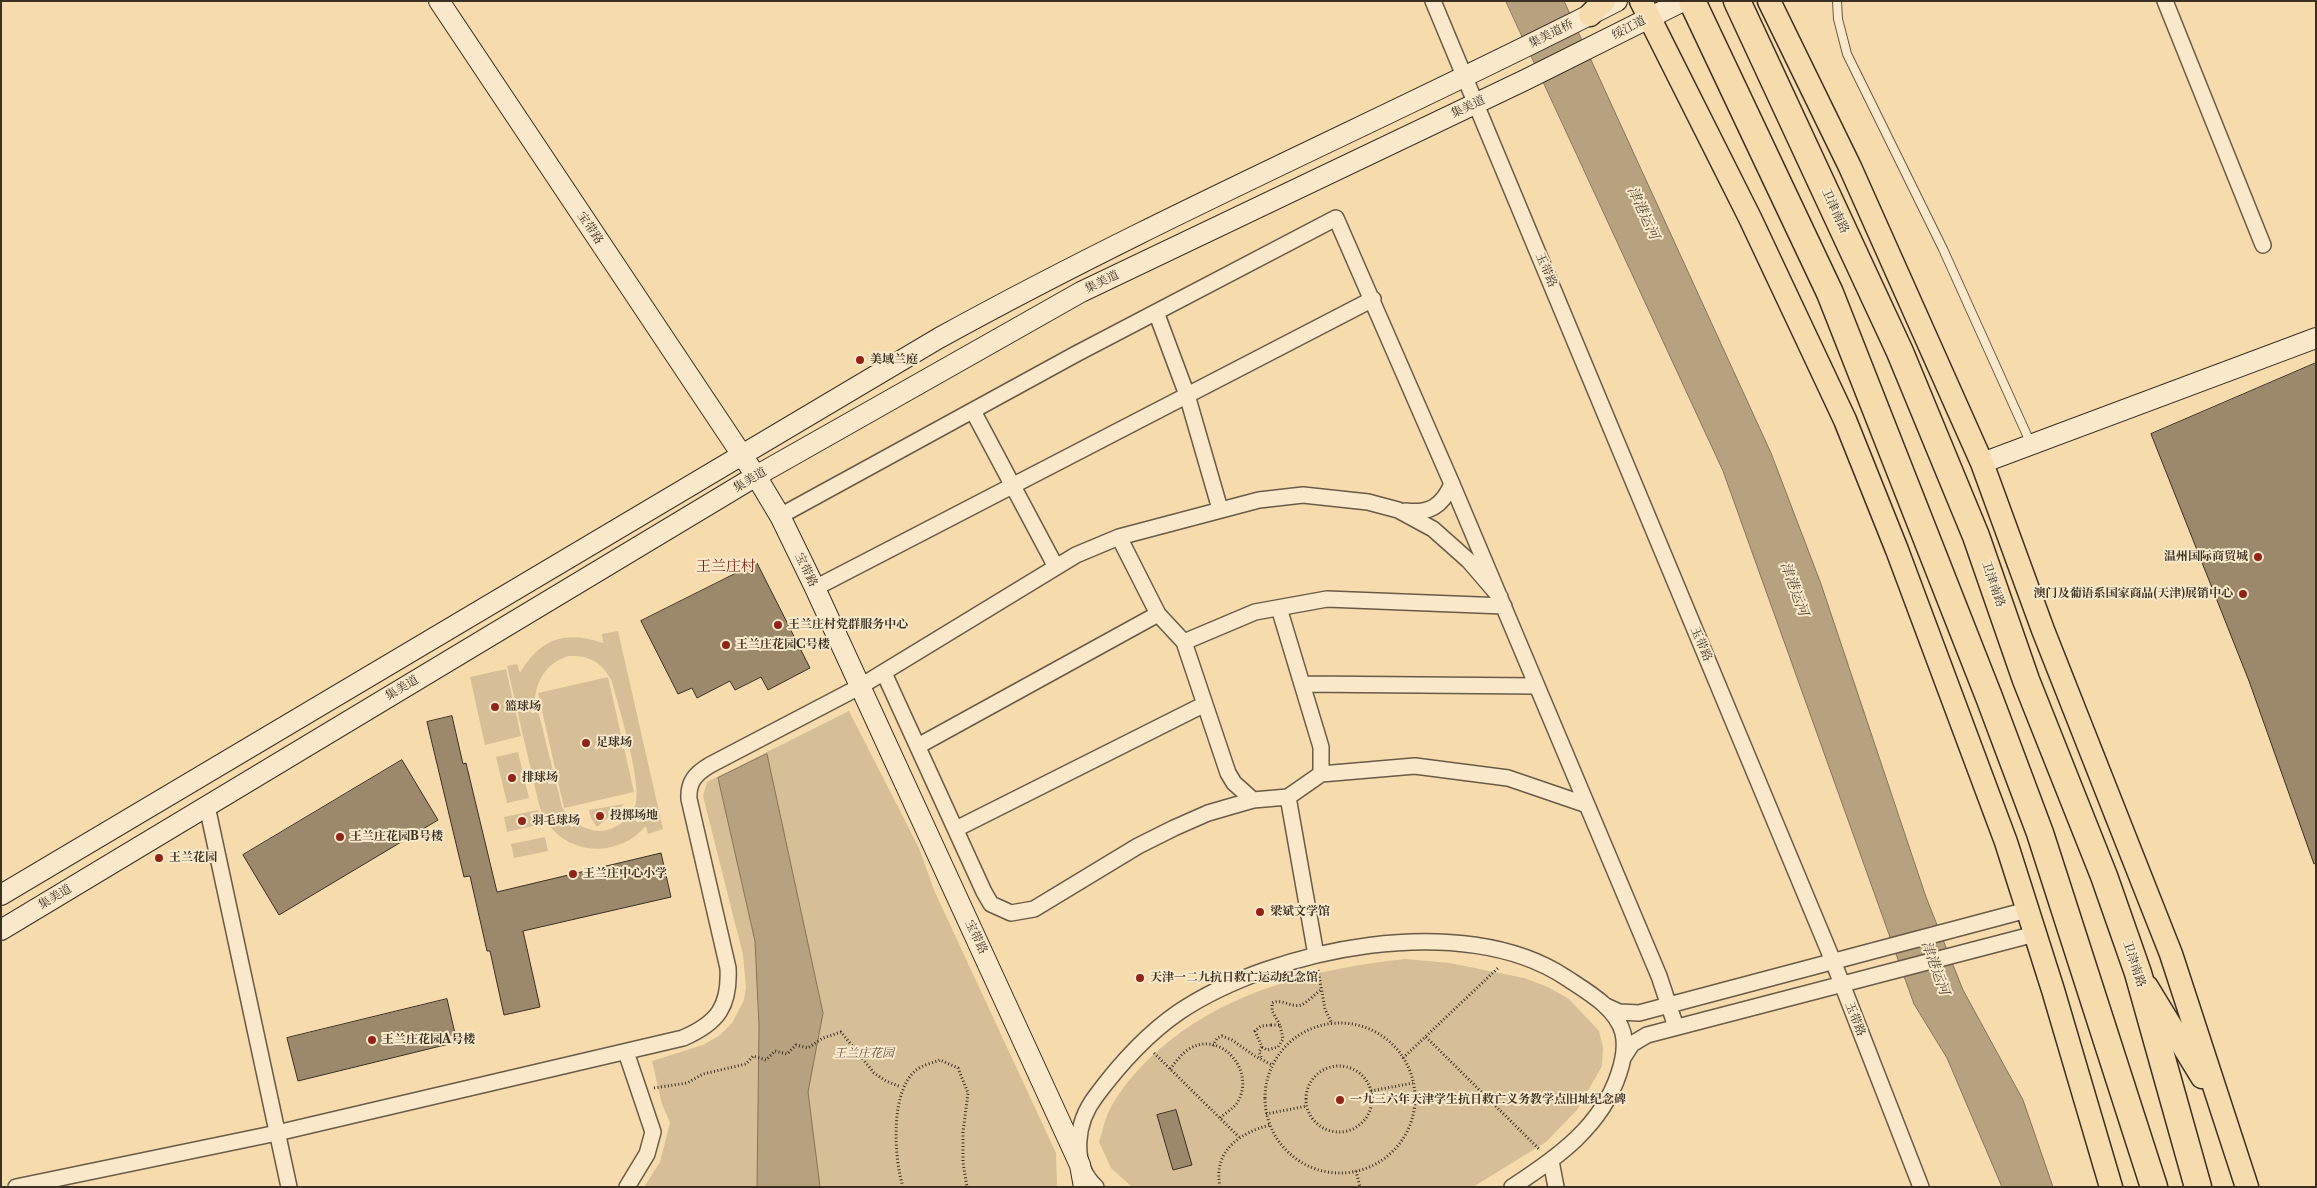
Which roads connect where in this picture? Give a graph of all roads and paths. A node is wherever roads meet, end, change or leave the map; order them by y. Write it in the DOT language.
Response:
graph roads {
  1 [pos="439,1"];
  2 [pos="1433,1"];
  3 [pos="1617,1"];
  4 [pos="1683,1"];
  5 [pos="1692,1"];
  6 [pos="1737,1"];
  7 [pos="1769,1"];
  8 [pos="1837,1"];
  9 [pos="2165,1"];
  10 [pos="1646,7"];
  11 [pos="1597,8"];
  12 [pos="1465,76"];
  13 [pos="1525,80"];
  14 [pos="1476,103"];
  15 [pos="2263,245"];
  16 [pos="1373,299"];
  17 [pos="1156,312"];
  18 [pos="2316,338"];
  19 [pos="1187,395"];
  20 [pos="973,411"];
  21 [pos="2031,444"];
  22 [pos="741,455"];
  23 [pos="1982,463"];
  24 [pos="756,476"];
  25 [pos="1014,484"];
  26 [pos="1452,484"];
  27 [pos="1220,509"];
  28 [pos="1398,510"];
  29 [pos="780,516"];
  30 [pos="1119,537"];
  31 [pos="1056,567"];
  32 [pos="815,588"];
  33 [pos="1502,602"];
  34 [pos="1279,608"];
  35 [pos="1158,614"];
  36 [pos="1184,642"];
  37 [pos="884,673"];
  38 [pos="1302,684"];
  39 [pos="862,686"];
  40 [pos="1537,686"];
  41 [pos="1203,704"];
  42 [pos="918,746"];
  43 [pos="1321,774"];
  44 [pos="1288,797"];
  45 [pos="1253,800"];
  46 [pos="1587,805"];
  47 [pos="207,806"];
  48 [pos="956,829"];
  49 [pos="1,895"];
  50 [pos="2027,910"];
  51 [pos="1,930"];
  52 [pos="2035,934"];
  53 [pos="1513,953"];
  54 [pos="1316,955"];
  55 [pos="1832,961"];
  56 [pos="2138,973"];
  57 [pos="1842,984"];
  58 [pos="1322,989"];
  59 [pos="1602,1004"];
  60 [pos="1669,1005"];
  61 [pos="1332,1024"];
  62 [pos="1280,1025"];
  63 [pos="1676,1028"];
  64 [pos="1426,1036"];
  65 [pos="1143,1042"];
  66 [pos="1213,1046"];
  67 [pos="1262,1047"];
  68 [pos="626,1052"];
  69 [pos="1403,1058"];
  70 [pos="1262,1059"];
  71 [pos="1622,1060"];
  72 [pos="1272,1065"];
  73 [pos="1170,1069"];
  74 [pos="1413,1084"];
  75 [pos="901,1087"];
  76 [pos="641,1090"];
  77 [pos="1371,1091"];
  78 [pos="1307,1106"];
  79 [pos="2220,1106"];
  80 [pos="1266,1114"];
  81 [pos="1220,1118"];
  82 [pos="1270,1125"];
  83 [pos="277,1133"];
  84 [pos="1239,1137"];
  85 [pos="1551,1161"];
  86 [pos="1080,1165"];
  87 [pos="1356,1171"];
  88 [pos="16,1187"];
  89 [pos="289,1187"];
  90 [pos="627,1187"];
  91 [pos="902,1187"];
  92 [pos="967,1187"];
  93 [pos="1084,1187"];
  94 [pos="1096,1187"];
  95 [pos="1220,1187"];
  96 [pos="1360,1187"];
  97 [pos="1512,1187"];
  98 [pos="1556,1187"];
  99 [pos="1921,1187"];
  100 [pos="2111,1187"];
  101 [pos="2154,1187"];
  102 [pos="2198,1187"];
  103 [pos="2247,1187"];
  1 -- 22 [label="main road, 宝带路"];
  2 -- 12 [label="street, 玉带路"];
  3 -- 11 [label="main road"];
  4 -- 10 [label="main road, 绥江道"];
  5 -- 101 [label="highway"];
  6 -- 56 [label="highway, 卫津南路"];
  7 -- 23 [label="main road"];
  8 -- 21 [label="lane"];
  9 -- 15 [label="street"];
  10 -- 13 [label="main road, 绥江道"];
  10 -- 50 [label="main road"];
  11 -- 12 [label="main road, 集美道桥"];
  12 -- 14 [label="street, 玉带路"];
  12 -- 22 [label="main road"];
  13 -- 14 [label="main road, 集美道"];
  14 -- 24 [label="main road, 集美道"];
  14 -- 55 [label="street, 玉带路"];
  16 -- 17 [label="street"];
  16 -- 19 [label="street"];
  16 -- 26 [label="street"];
  17 -- 19 [label="street"];
  17 -- 20 [label="street"];
  18 -- 21 [label="main road"];
  19 -- 25 [label="street"];
  19 -- 27 [label="street"];
  20 -- 25 [label="street"];
  20 -- 29 [label="street"];
  21 -- 23 [label="main road"];
  22 -- 24 [label="main road, 宝带路"];
  22 -- 49 [label="main road"];
  23 -- 79 [label="main road"];
  24 -- 29 [label="main road, 宝带路"];
  24 -- 47 [label="main road, 集美道"];
  25 -- 31 [label="street"];
  25 -- 32 [label="street"];
  26 -- 28 [label="street"];
  26 -- 33 [label="street"];
  27 -- 28 [label="street"];
  27 -- 30 [label="street"];
  28 -- 33 [label="street"];
  29 -- 32 [label="main road, 宝带路"];
  30 -- 31 [label="street"];
  30 -- 35 [label="street"];
  31 -- 37 [label="street"];
  32 -- 39 [label="main road, 宝带路"];
  33 -- 34 [label="street"];
  33 -- 40 [label="street"];
  34 -- 36 [label="street"];
  34 -- 38 [label="street"];
  35 -- 36 [label="street"];
  35 -- 42 [label="street"];
  36 -- 41 [label="street"];
  37 -- 39 [label="street"];
  37 -- 42 [label="street"];
  38 -- 40 [label="street"];
  38 -- 43 [label="street"];
  39 -- 68 [label="street"];
  39 -- 86 [label="main road, 宝带路"];
  40 -- 46 [label="street"];
  41 -- 45 [label="street"];
  41 -- 48 [label="street"];
  42 -- 48 [label="street"];
  43 -- 44 [label="street"];
  43 -- 46 [label="street"];
  44 -- 45 [label="street"];
  44 -- 54 [label="street"];
  45 -- 48 [label="street"];
  46 -- 60 [label="street"];
  47 -- 51 [label="main road, 集美道"];
  47 -- 83 [label="street"];
  50 -- 52 [label="main road"];
  50 -- 55 [label="street"];
  52 -- 57 [label="street"];
  52 -- 100 [label="main road"];
  53 -- 54 [label="street"];
  53 -- 59 [label="street"];
  53 -- 64 [label="path"];
  54 -- 58 [label="path"];
  54 -- 65 [label="street"];
  55 -- 57 [label="street, 玉带路"];
  55 -- 60 [label="street"];
  56 -- 79 [label="main road"];
  56 -- 102 [label="highway, 卫津南路"];
  57 -- 63 [label="street"];
  57 -- 99 [label="street, 玉带路"];
  58 -- 61 [label="path"];
  58 -- 62 [label="path"];
  59 -- 60 [label="street"];
  59 -- 71 [label="street"];
  60 -- 63 [label="street"];
  61 -- 69 [label="path"];
  61 -- 72 [label="path"];
  62 -- 67 [label="path"];
  62 -- 67 [label="path"];
  63 -- 71 [label="street"];
  64 -- 69 [label="path"];
  64 -- 85 [label="path"];
  65 -- 73 [label="path"];
  65 -- 86 [label="street"];
  66 -- 70 [label="path"];
  66 -- 73 [label="path"];
  66 -- 81 [label="path"];
  67 -- 70 [label="path"];
  68 -- 76 [label="street"];
  68 -- 83 [label="street"];
  69 -- 74 [label="path"];
  70 -- 72 [label="path"];
  71 -- 85 [label="street"];
  72 -- 80 [label="path"];
  73 -- 81 [label="path"];
  74 -- 77 [label="path"];
  74 -- 87 [label="path"];
  75 -- 76 [label="path"];
  76 -- 90 [label="street"];
  77 -- 78 [label="path"];
  77 -- 78 [label="path"];
  78 -- 80 [label="path"];
  79 -- 103 [label="main road"];
  80 -- 82 [label="path"];
  81 -- 84 [label="path"];
  82 -- 84 [label="path"];
  82 -- 87 [label="path"];
  83 -- 88 [label="street"];
  83 -- 89 [label="street"];
  84 -- 95 [label="path"];
  85 -- 97 [label="street"];
  85 -- 98 [label="street"];
  86 -- 93 [label="main road, 宝带路"];
  86 -- 94 [label="street"];
  87 -- 96 [label="path"];
  91 -- 92 [label="path"];
}
